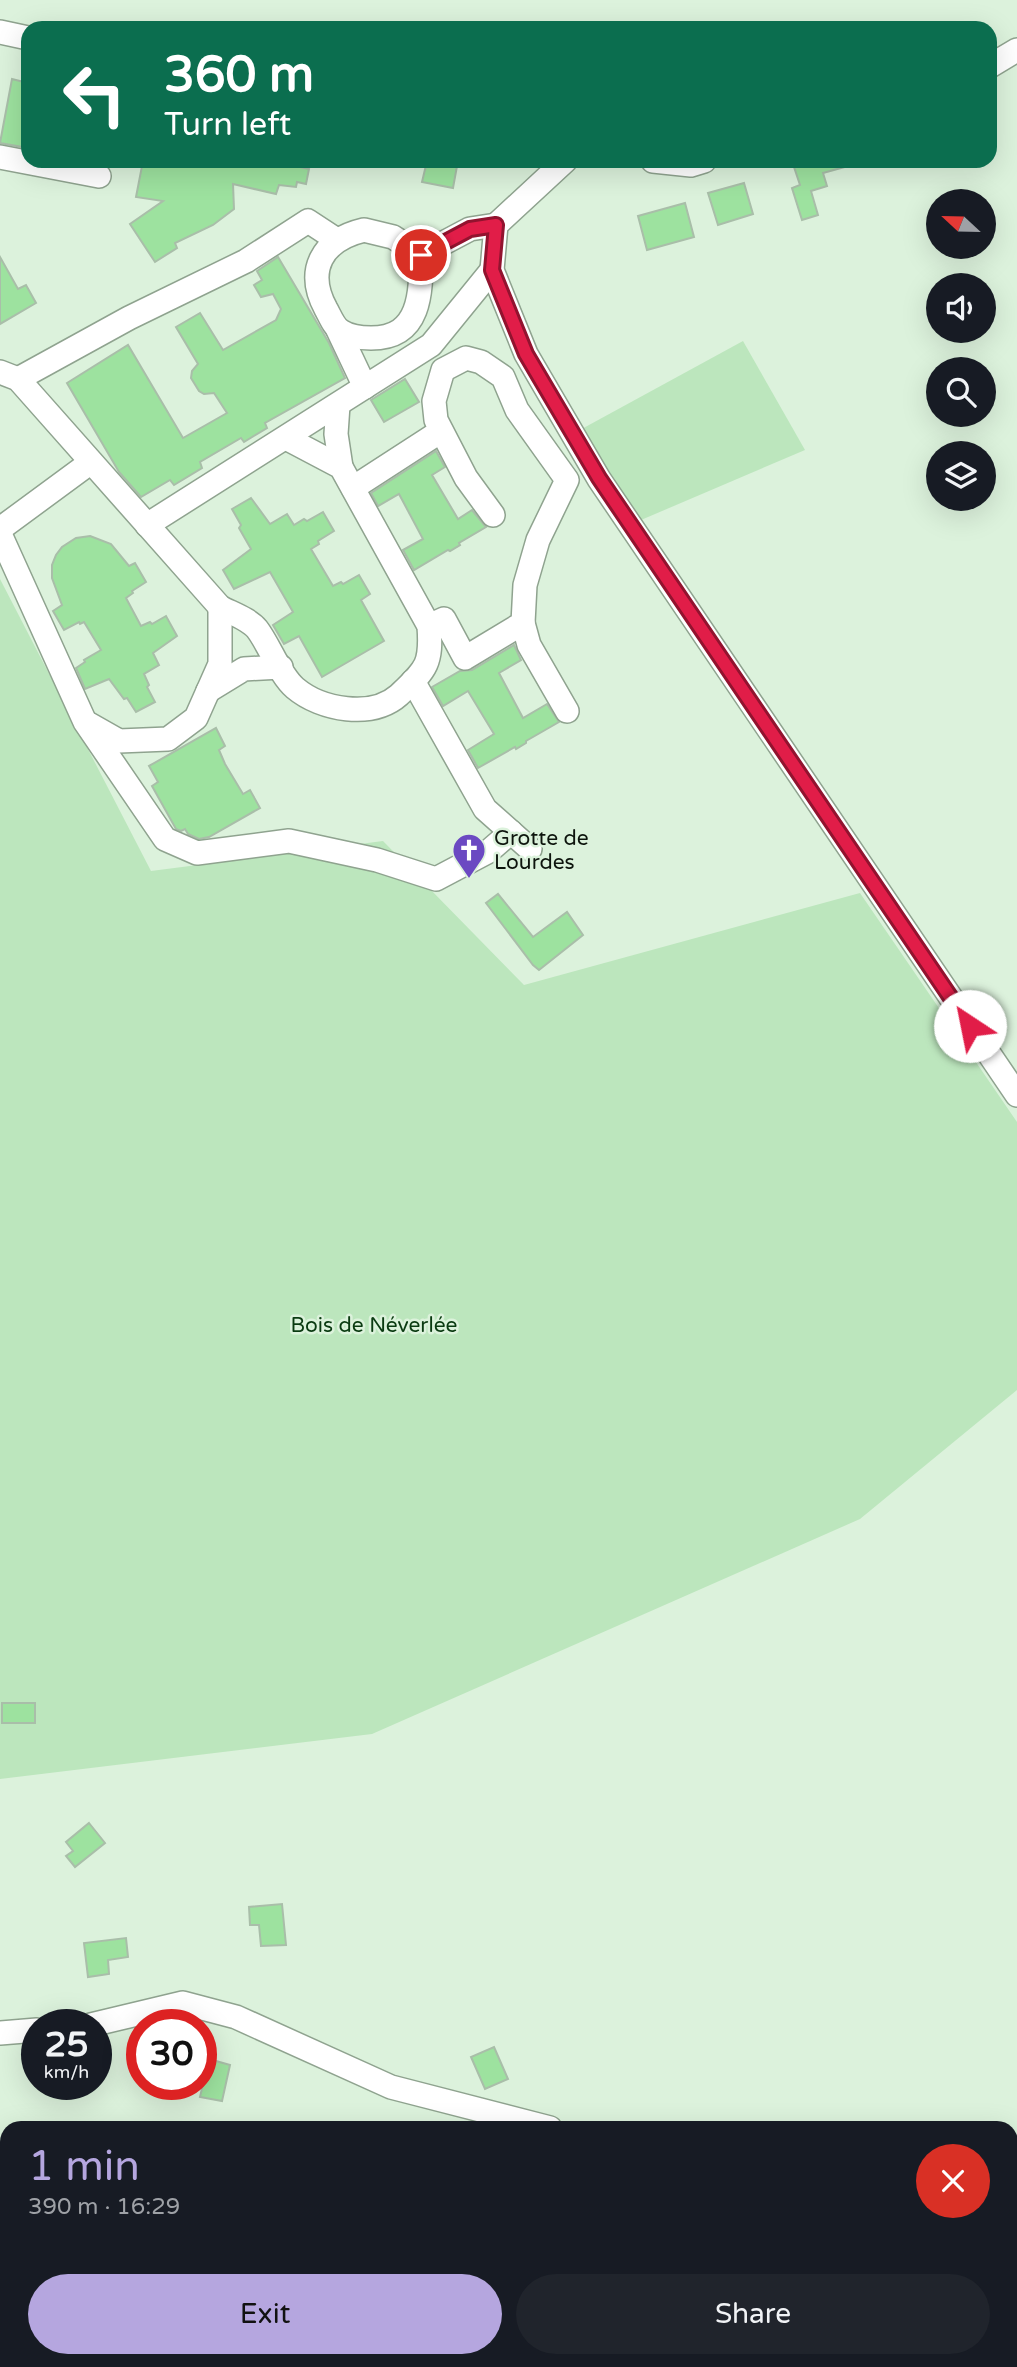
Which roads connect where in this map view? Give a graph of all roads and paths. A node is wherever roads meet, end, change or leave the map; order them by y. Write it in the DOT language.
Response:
graph roads {
  1 [pos="0,32"];
  2 [pos="21,36"];
  3 [pos="1017,50"];
  4 [pos="997,62"];
  5 [pos="0,157"];
  6 [pos="21,161"];
  7 [pos="57,168"];
  8 [pos="557,168"];
  9 [pos="99,176"];
  10 [pos="496,225"];
  11 [pos="337,240"];
  12 [pos="421,255"];
  13 [pos="492,270"];
  14 [pos="338,330"];
  15 [pos="9,375"];
  16 [pos="365,387"];
  17 [pos="338,405"];
  18 [pos="441,431"];
  19 [pos="286,438"];
  20 [pos="91,462"];
  21 [pos="341,467"];
  22 [pos="353,488"];
  23 [pos="493,515"];
  24 [pos="146,525"];
  25 [pos="0,532"];
  26 [pos="220,607"];
  27 [pos="523,623"];
  28 [pos="429,626"];
  29 [pos="281,667"];
  30 [pos="413,681"];
  31 [pos="208,691"];
  32 [pos="566,710"];
  33 [pos="85,722"];
  34 [pos="511,832"];
  35 [pos="530,849"];
  36 [pos="1017,1096"];
  37 [pos="112,2020"];
  38 [pos="21,2031"];
  39 [pos="0,2033"];
  40 [pos="523,2121"];
  1 -- 2 [label="street"];
  3 -- 4 [label="street"];
  5 -- 6 [label="street"];
  7 -- 9 [label="street"];
  8 -- 10 [label="street"];
  10 -- 12 [label="street"];
  10 -- 13 [label="street"];
  11 -- 12 [label="street"];
  11 -- 14 [label="street"];
  11 -- 15 [label="street"];
  12 -- 14 [label="street"];
  13 -- 16 [label="street"];
  13 -- 36 [label="street"];
  14 -- 16 [label="street"];
  15 -- 20 [label="street"];
  16 -- 17 [label="street"];
  17 -- 19 [label="street"];
  17 -- 21 [label="street"];
  18 -- 22 [label="street"];
  18 -- 23 [label="street"];
  18 -- 27 [label="street"];
  19 -- 21 [label="street"];
  19 -- 24 [label="street"];
  20 -- 24 [label="street"];
  20 -- 25 [label="street"];
  21 -- 22 [label="street"];
  22 -- 28 [label="street"];
  24 -- 26 [label="street"];
  25 -- 33 [label="street"];
  26 -- 29 [label="street"];
  26 -- 31 [label="street"];
  27 -- 28 [label="street"];
  27 -- 32 [label="street"];
  28 -- 30 [label="street"];
  29 -- 30 [label="street"];
  29 -- 31 [label="street"];
  30 -- 34 [label="street"];
  31 -- 33 [label="street"];
  33 -- 34 [label="street"];
  34 -- 35 [label="street"];
  37 -- 40 [label="street"];
  38 -- 39 [label="street"];
}
